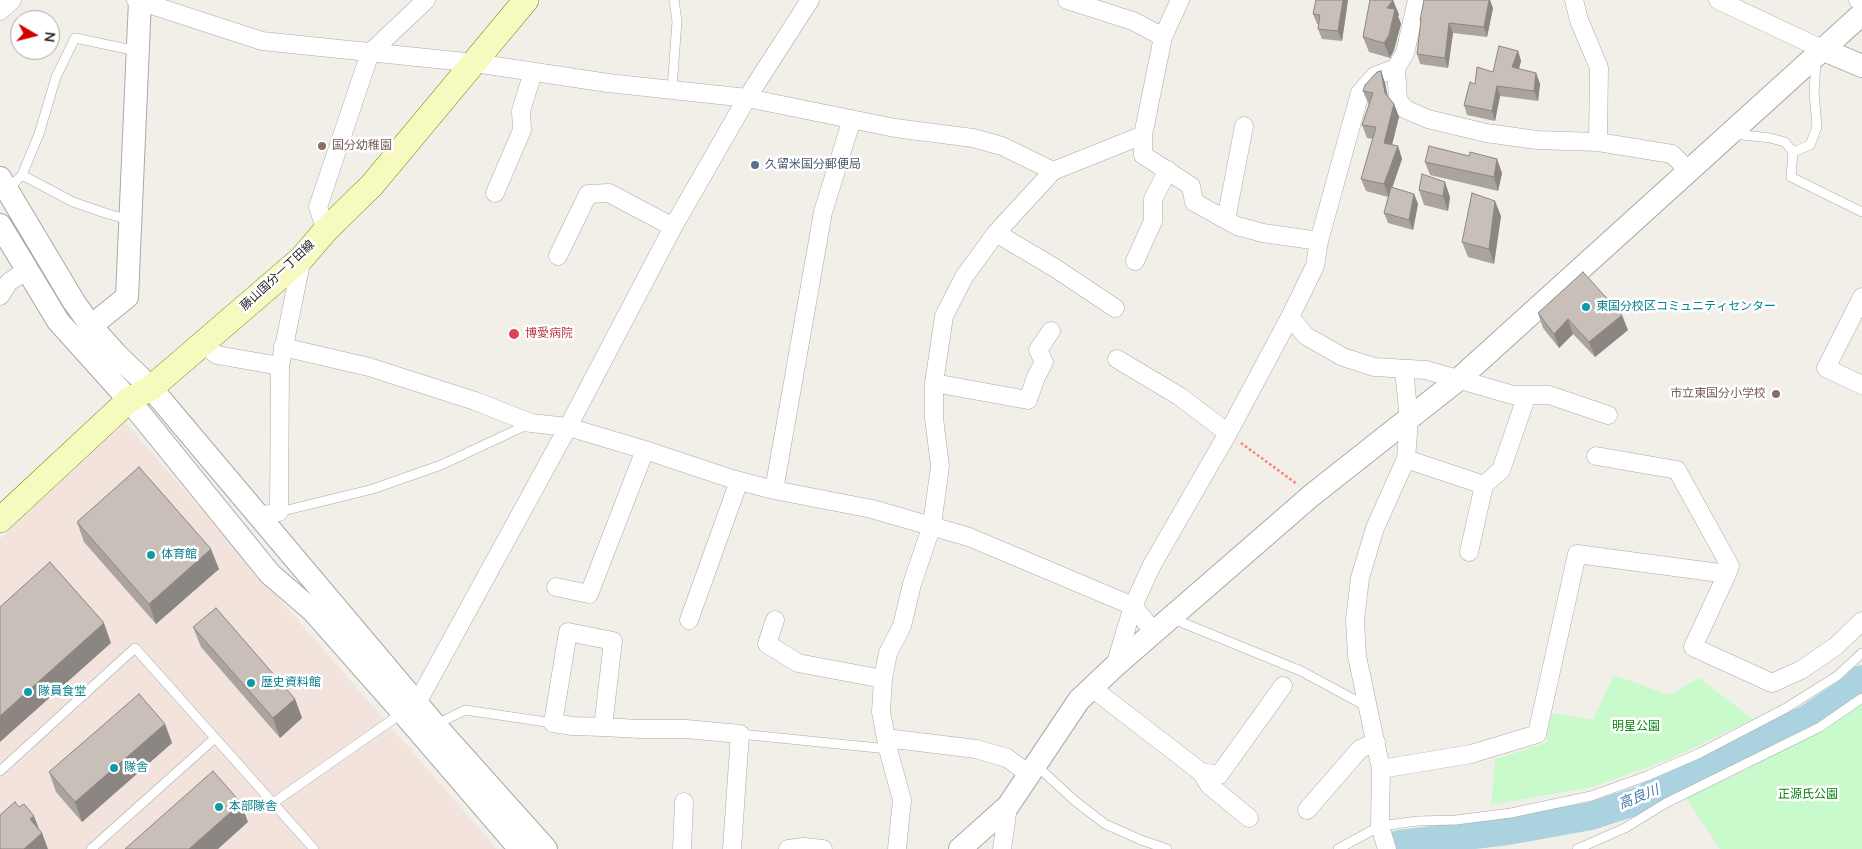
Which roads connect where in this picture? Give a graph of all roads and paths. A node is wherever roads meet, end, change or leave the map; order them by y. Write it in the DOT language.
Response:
graph roads {
  1 [pos="12,0"];
  2 [pos="138,0"];
  3 [pos="426,0"];
  4 [pos="526,0"];
  5 [pos="674,0"];
  6 [pos="810,0"];
  7 [pos="1067,0"];
  8 [pos="1180,0"];
  9 [pos="1417,0"];
  10 [pos="1574,0"];
  11 [pos="1718,0"];
  12 [pos="1858,0"];
  13 [pos="1862,2"];
  14 [pos="0,12"];
  15 [pos="1862,14"];
  16 [pos="1162,37"];
  17 [pos="138,51"];
  18 [pos="370,53"];
  19 [pos="1820,53"];
  20 [pos="475,62"];
  21 [pos="1862,66"];
  22 [pos="1396,68"];
  23 [pos="534,72"];
  24 [pos="672,89"];
  25 [pos="746,98"];
  26 [pos="852,119"];
  27 [pos="1244,126"];
  28 [pos="1731,134"];
  29 [pos="1143,135"];
  30 [pos="1598,142"];
  31 [pos="1793,152"];
  32 [pos="1168,170"];
  33 [pos="1053,171"];
  34 [pos="1689,172"];
  35 [pos="10,181"];
  36 [pos="496,194"];
  37 [pos="1862,212"];
  38 [pos="130,220"];
  39 [pos="1226,220"];
  40 [pos="0,226"];
  41 [pos="674,228"];
  42 [pos="326,230"];
  43 [pos="996,234"];
  44 [pos="1319,241"];
  45 [pos="558,256"];
  46 [pos="302,258"];
  47 [pos="1135,261"];
  48 [pos="26,270"];
  49 [pos="0,296"];
  50 [pos="1862,297"];
  51 [pos="1115,308"];
  52 [pos="1290,317"];
  53 [pos="91,326"];
  54 [pos="1051,331"];
  55 [pos="202,344"];
  56 [pos="283,347"];
  57 [pos="1116,359"];
  58 [pos="280,366"];
  59 [pos="1404,369"];
  60 [pos="1459,379"];
  61 [pos="934,383"];
  62 [pos="1862,385"];
  63 [pos="151,388"];
  64 [pos="1527,395"];
  65 [pos="129,400"];
  66 [pos="1608,415"];
  67 [pos="1409,420"];
  68 [pos="531,423"];
  69 [pos="568,427"];
  70 [pos="1228,433"];
  71 [pos="645,450"];
  72 [pos="1596,456"];
  73 [pos="1406,459"];
  74 [pos="739,481"];
  75 [pos="1484,485"];
  76 [pos="774,490"];
  77 [pos="1312,495"];
  78 [pos="269,514"];
  79 [pos="0,520"];
  80 [pos="932,525"];
  81 [pos="1469,552"];
  82 [pos="1727,574"];
  83 [pos="556,587"];
  84 [pos="1133,606"];
  85 [pos="1171,618"];
  86 [pos="689,620"];
  87 [pos="775,620"];
  88 [pos="1862,621"];
  89 [pos="1154,632"];
  90 [pos="1862,652"];
  91 [pos="1115,666"];
  92 [pos="884,680"];
  93 [pos="1283,686"];
  94 [pos="1092,688"];
  95 [pos="1862,698"];
  96 [pos="1368,707"];
  97 [pos="410,708"];
  98 [pos="553,723"];
  99 [pos="436,726"];
  100 [pos="603,727"];
  101 [pos="740,734"];
  102 [pos="215,738"];
  103 [pos="1376,742"];
  104 [pos="887,744"];
  105 [pos="1381,768"];
  106 [pos="1033,769"];
  107 [pos="0,771"];
  108 [pos="1202,772"];
  109 [pos="684,802"];
  110 [pos="273,803"];
  111 [pos="1008,806"];
  112 [pos="1306,810"];
  113 [pos="1250,818"];
  114 [pos="1380,826"];
  115 [pos="91,849"];
  116 [pos="314,849"];
  117 [pos="520,849"];
  118 [pos="546,849"];
  119 [pos="682,849"];
  120 [pos="732,849"];
  121 [pos="788,849"];
  122 [pos="823,849"];
  123 [pos="897,849"];
  124 [pos="960,849"];
  125 [pos="1002,849"];
  126 [pos="1167,849"];
  127 [pos="1338,849"];
  128 [pos="1387,849"];
  129 [pos="1577,849"];
  1 -- 14 [label="street"];
  2 -- 17 [label="street"];
  2 -- 18 [label="street"];
  3 -- 18 [label="street"];
  4 -- 20 [label="main road, 藤山国分一丁田線"];
  5 -- 24 [label="lane"];
  6 -- 25 [label="street"];
  7 -- 16 [label="street"];
  8 -- 16 [label="street"];
  9 -- 22 [label="street"];
  10 -- 30 [label="street"];
  11 -- 19 [label="street"];
  12 -- 13 [label="street"];
  15 -- 19 [label="street"];
  16 -- 29 [label="street"];
  17 -- 35 [label="lane"];
  17 -- 38 [label="street"];
  18 -- 20 [label="street"];
  18 -- 42 [label="street"];
  19 -- 21 [label="street"];
  19 -- 28 [label="street"];
  19 -- 31 [label="lane"];
  20 -- 23 [label="street"];
  20 -- 42 [label="main road, 藤山国分一丁田線"];
  22 -- 30 [label="street"];
  22 -- 44 [label="street"];
  23 -- 24 [label="street"];
  23 -- 36 [label="street"];
  24 -- 25 [label="street"];
  25 -- 26 [label="street"];
  25 -- 41 [label="street"];
  26 -- 33 [label="street"];
  26 -- 76 [label="street"];
  27 -- 39 [label="street"];
  28 -- 31 [label="lane"];
  28 -- 34 [label="street"];
  29 -- 32 [label="street"];
  29 -- 33 [label="street"];
  30 -- 34 [label="street"];
  31 -- 37 [label="lane"];
  32 -- 39 [label="street"];
  32 -- 47 [label="street"];
  33 -- 43 [label="street"];
  34 -- 60 [label="street"];
  35 -- 38 [label="lane"];
  35 -- 53 [label="street"];
  38 -- 53 [label="street"];
  39 -- 44 [label="street"];
  40 -- 48 [label="street"];
  41 -- 45 [label="street"];
  41 -- 69 [label="street"];
  42 -- 46 [label="main road, 藤山国分一丁田線"];
  43 -- 51 [label="street"];
  43 -- 61 [label="street"];
  44 -- 52 [label="street"];
  46 -- 55 [label="main road, 藤山国分一丁田線"];
  46 -- 56 [label="street"];
  48 -- 49 [label="street"];
  48 -- 65 [label="street"];
  50 -- 62 [label="street"];
  52 -- 59 [label="street"];
  52 -- 70 [label="street"];
  53 -- 63 [label="street"];
  54 -- 61 [label="street"];
  55 -- 58 [label="street"];
  55 -- 63 [label="main road, 藤山国分一丁田線"];
  56 -- 58 [label="street"];
  56 -- 68 [label="street"];
  57 -- 70 [label="street"];
  58 -- 78 [label="street"];
  59 -- 60 [label="street"];
  59 -- 67 [label="street"];
  60 -- 64 [label="street"];
  60 -- 67 [label="street"];
  61 -- 80 [label="street"];
  63 -- 65 [label="main road, 藤山国分一丁田線"];
  63 -- 78 [label="street"];
  64 -- 66 [label="street"];
  64 -- 75 [label="street"];
  65 -- 79 [label="main road, 藤山国分一丁田線"];
  65 -- 97 [label="street"];
  67 -- 73 [label="street"];
  67 -- 77 [label="street"];
  68 -- 69 [label="street"];
  68 -- 78 [label="lane"];
  69 -- 71 [label="street"];
  69 -- 97 [label="street"];
  70 -- 77 [label="path"];
  70 -- 84 [label="street"];
  71 -- 74 [label="street"];
  71 -- 83 [label="street"];
  72 -- 82 [label="street"];
  73 -- 75 [label="street"];
  73 -- 96 [label="street"];
  74 -- 76 [label="street"];
  74 -- 86 [label="street"];
  75 -- 81 [label="street"];
  76 -- 80 [label="street"];
  77 -- 85 [label="street"];
  78 -- 97 [label="street"];
  80 -- 84 [label="street"];
  80 -- 92 [label="street"];
  82 -- 88 [label="street"];
  82 -- 105 [label="street"];
  84 -- 89 [label="street"];
  84 -- 91 [label="street"];
  85 -- 89 [label="street"];
  85 -- 96 [label="lane"];
  87 -- 92 [label="street"];
  89 -- 91 [label="street"];
  90 -- 114 [label="lane"];
  91 -- 94 [label="street"];
  92 -- 104 [label="street"];
  93 -- 108 [label="street"];
  94 -- 106 [label="street"];
  94 -- 108 [label="street"];
  95 -- 129 [label="lane"];
  96 -- 103 [label="street"];
  97 -- 99 [label="street"];
  97 -- 110 [label="lane"];
  97 -- 117 [label="street"];
  98 -- 99 [label="lane"];
  98 -- 100 [label="street"];
  98 -- 100 [label="street"];
  99 -- 118 [label="street"];
  100 -- 101 [label="street"];
  101 -- 104 [label="lane"];
  101 -- 120 [label="street"];
  102 -- 107 [label="lane"];
  102 -- 110 [label="lane"];
  102 -- 115 [label="lane"];
  103 -- 105 [label="street"];
  103 -- 112 [label="street"];
  104 -- 106 [label="street"];
  104 -- 123 [label="street"];
  105 -- 114 [label="street"];
  106 -- 111 [label="street"];
  106 -- 126 [label="lane"];
  108 -- 113 [label="street"];
  109 -- 119 [label="street"];
  110 -- 116 [label="lane"];
  111 -- 124 [label="street"];
  111 -- 125 [label="street"];
  114 -- 127 [label="lane"];
  114 -- 128 [label="street"];
  121 -- 122 [label="street"];
}
